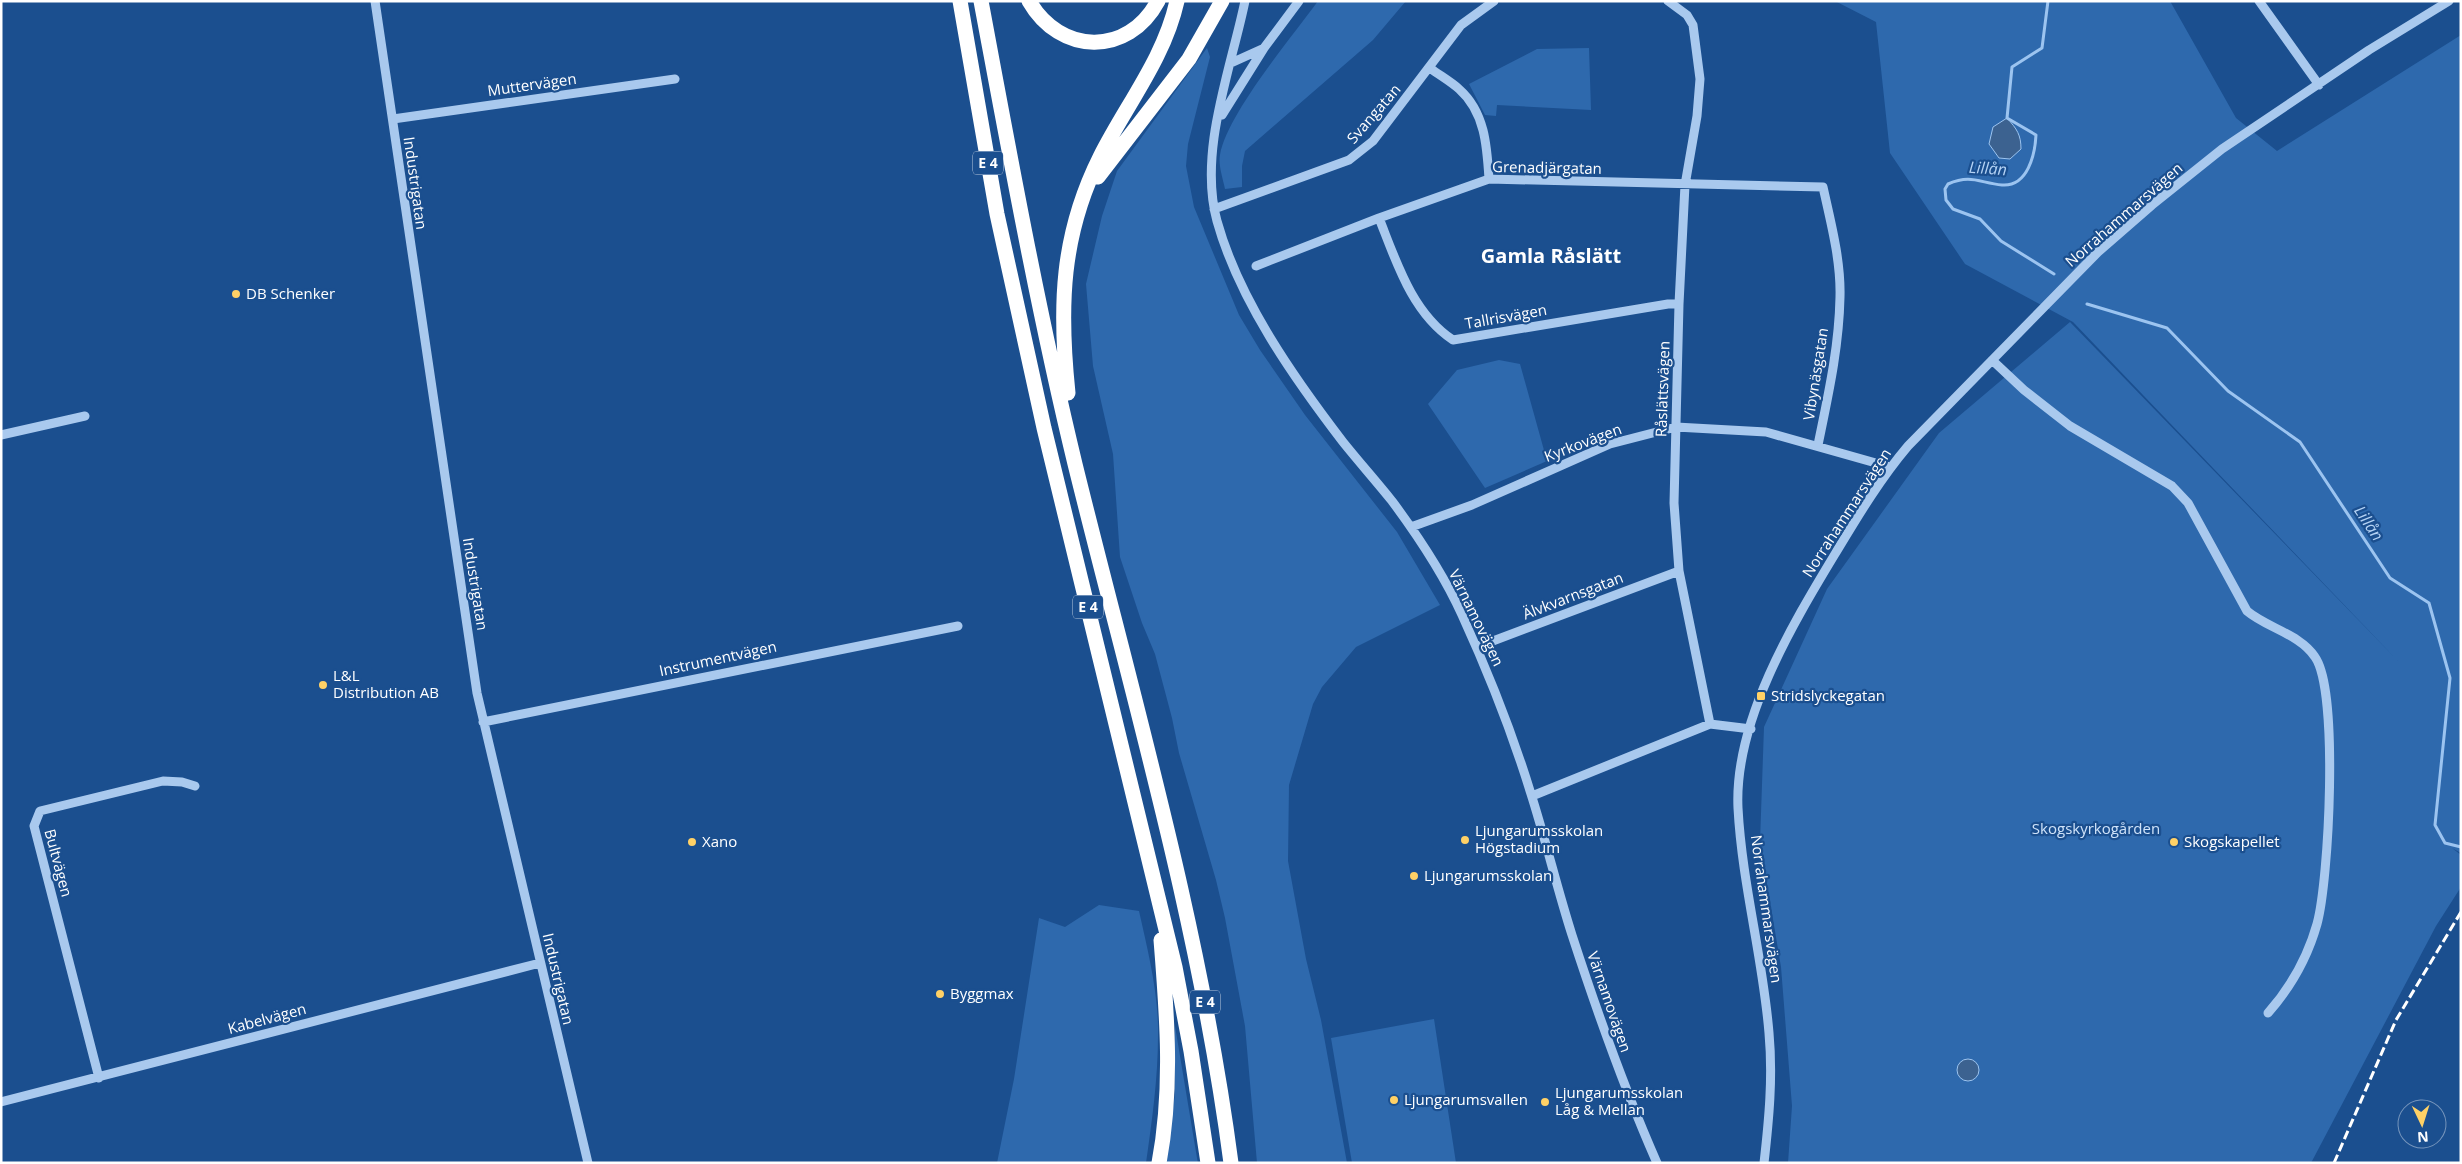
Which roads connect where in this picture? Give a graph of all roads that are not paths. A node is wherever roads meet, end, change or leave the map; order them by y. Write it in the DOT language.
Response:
graph roads {
  1 [pos="375,1"];
  2 [pos="960,1"];
  3 [pos="981,1"];
  4 [pos="1029,1"];
  5 [pos="1158,1"];
  6 [pos="1177,1"];
  7 [pos="1222,1"];
  8 [pos="1245,1"];
  9 [pos="1299,1"];
  10 [pos="1494,1"];
  11 [pos="1668,1"];
  12 [pos="2259,1"];
  13 [pos="2449,1"];
  14 [pos="1264,48"];
  15 [pos="1231,64"];
  16 [pos="1430,68"];
  17 [pos="675,78"];
  18 [pos="2319,85"];
  19 [pos="392,119"];
  20 [pos="1217,124"];
  21 [pos="1489,179"];
  22 [pos="1685,185"];
  23 [pos="1823,188"];
  24 [pos="1086,192"];
  25 [pos="1214,209"];
  26 [pos="1379,218"];
  27 [pos="1256,266"];
  28 [pos="1679,304"];
  29 [pos="1992,360"];
  30 [pos="84,416"];
  31 [pos="1676,428"];
  32 [pos="1,434"];
  33 [pos="1818,445"];
  34 [pos="1076,464"];
  35 [pos="1890,467"];
  36 [pos="1411,527"];
  37 [pos="1679,571"];
  38 [pos="958,626"];
  39 [pos="1477,647"];
  40 [pos="483,722"];
  41 [pos="1710,724"];
  42 [pos="1751,729"];
  43 [pos="195,786"];
  44 [pos="1532,796"];
  45 [pos="1157,889"];
  46 [pos="540,963"];
  47 [pos="2268,1013"];
  48 [pos="99,1078"];
  49 [pos="1,1102"];
  50 [pos="1231,1159"];
  51 [pos="588,1163"];
  52 [pos="1159,1163"];
  53 [pos="1208,1163"];
  54 [pos="1656,1163"];
  55 [pos="1764,1163"];
  1 -- 19 [label="street, Industrigatan"];
  2 -- 45 [label="highway, E 4"];
  3 -- 34 [label="highway, E 4"];
  4 -- 5 [label="highway"];
  6 -- 24 [label="highway"];
  7 -- 24 [label="highway"];
  8 -- 15 [label="street"];
  9 -- 14 [label="street, Värnamovägen"];
  10 -- 16 [label="street, Svangatan"];
  11 -- 22 [label="street, Råslättsvägen"];
  12 -- 18 [label="street"];
  13 -- 18 [label="street, Norrahammarsvägen"];
  14 -- 15 [label="street, Värnamovägen"];
  14 -- 20 [label="street, Värnamovägen"];
  15 -- 20 [label="street, Värnamovägen"];
  16 -- 21 [label="street"];
  16 -- 25 [label="street, Svangatan"];
  17 -- 19 [label="street, Muttervägen"];
  18 -- 29 [label="street, Norrahammarsvägen"];
  19 -- 40 [label="street, Industrigatan"];
  20 -- 25 [label="street, Värnamovägen"];
  21 -- 22 [label="street, Grenadjärgatan"];
  21 -- 26 [label="street, Grenadjärgatan"];
  22 -- 23 [label="street, Grenadjärgatan"];
  22 -- 28 [label="street, Råslättsvägen"];
  23 -- 33 [label="street, Vibynäsgatan"];
  24 -- 34 [label="highway"];
  25 -- 36 [label="street, Värnamovägen"];
  26 -- 27 [label="street, Grenadjärgatan"];
  26 -- 28 [label="street, Tallrisvägen"];
  28 -- 31 [label="street, Råslättsvägen"];
  29 -- 35 [label="street, Norrahammarsvägen"];
  29 -- 47 [label="street"];
  30 -- 32 [label="street"];
  31 -- 33 [label="street, Kyrkovägen"];
  31 -- 36 [label="street, Kyrkovägen"];
  31 -- 37 [label="street, Råslättsvägen"];
  33 -- 35 [label="street, Kyrkovägen"];
  34 -- 50 [label="highway, E 4"];
  35 -- 42 [label="street, Norrahammarsvägen"];
  36 -- 39 [label="street, Värnamovägen"];
  37 -- 39 [label="street, Älvkvarnsgatan"];
  37 -- 41 [label="street, Råslättsvägen"];
  38 -- 40 [label="street, Instrumentvägen"];
  39 -- 44 [label="street, Värnamovägen"];
  40 -- 46 [label="street, Industrigatan"];
  41 -- 42 [label="street"];
  41 -- 44 [label="street"];
  42 -- 55 [label="street, Norrahammarsvägen"];
  43 -- 48 [label="street, Bultvägen"];
  44 -- 54 [label="street, Värnamovägen"];
  45 -- 52 [label="highway, E 4"];
  45 -- 53 [label="highway"];
  46 -- 48 [label="street, Kabelvägen"];
  46 -- 51 [label="street, Industrigatan"];
  48 -- 49 [label="street, Kabelvägen"];
}
